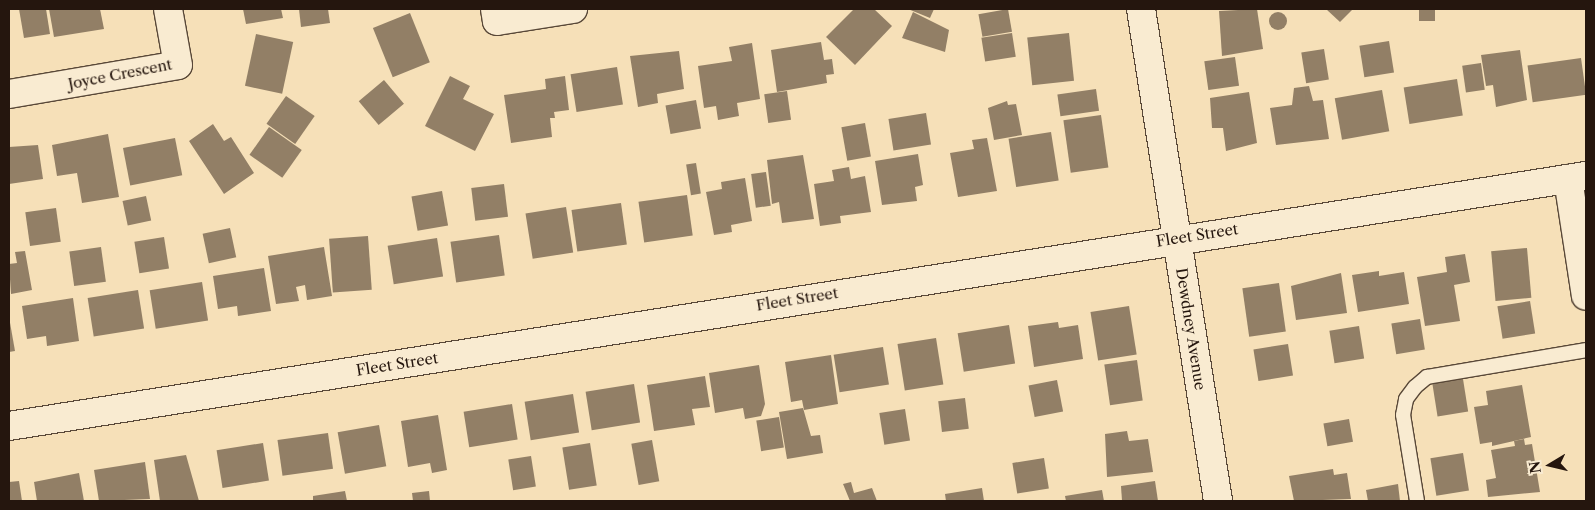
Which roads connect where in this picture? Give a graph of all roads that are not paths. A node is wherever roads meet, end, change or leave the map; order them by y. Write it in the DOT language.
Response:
graph roads {
  1 [pos="168,9"];
  2 [pos="495,9"];
  3 [pos="573,9"];
  4 [pos="1141,9"];
  5 [pos="9,94"];
  6 [pos="1577,178"];
  7 [pos="1177,238"];
  8 [pos="1586,296"];
  9 [pos="1586,350"];
  10 [pos="9,426"];
  11 [pos="1218,501"];
  12 [pos="1417,501"];
  1 -- 5 [label="street, Joyce Crescent"];
  2 -- 3 [label="street"];
  4 -- 7 [label="street, Dewdney Avenue"];
  6 -- 7 [label="street, Fleet Street"];
  6 -- 8 [label="street"];
  7 -- 10 [label="street, Fleet Street"];
  7 -- 11 [label="street, Dewdney Avenue"];
  9 -- 12 [label="lane"];
}
